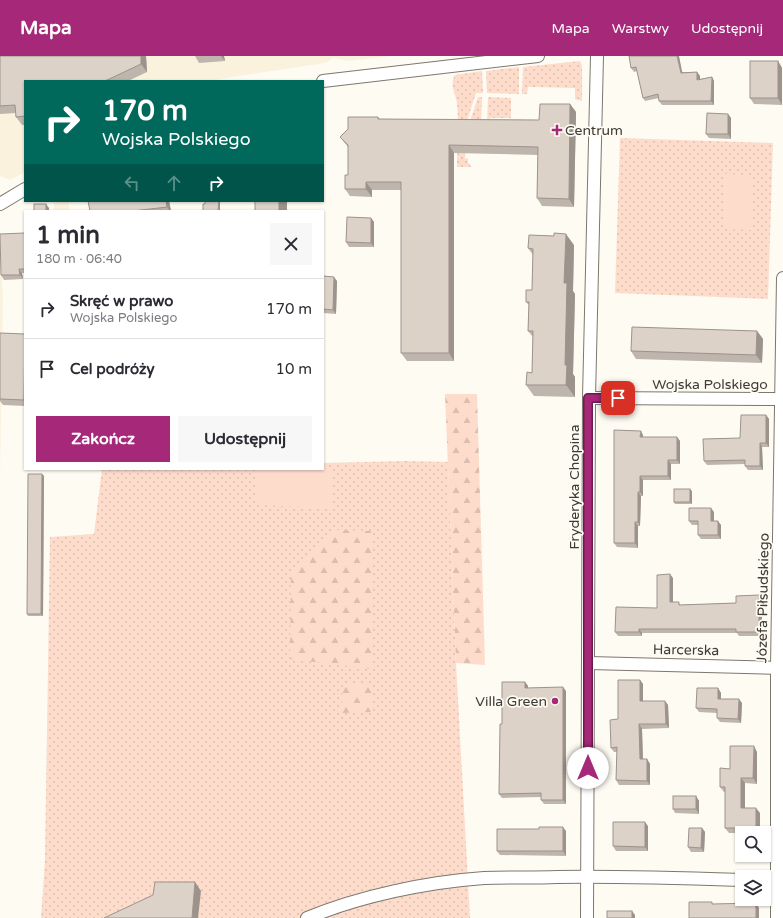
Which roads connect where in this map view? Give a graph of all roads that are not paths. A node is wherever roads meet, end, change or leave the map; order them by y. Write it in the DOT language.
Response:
graph roads {
  1 [pos="538,56"];
  2 [pos="597,56"];
  3 [pos="324,81"];
  4 [pos="24,190"];
  5 [pos="0,204"];
  6 [pos="783,278"];
  7 [pos="588,398"];
  8 [pos="782,399"];
  9 [pos="589,663"];
  10 [pos="780,668"];
  11 [pos="588,877"];
  12 [pos="735,880"];
  13 [pos="780,880"];
  14 [pos="307,918"];
  15 [pos="587,918"];
  16 [pos="777,918"];
  1 -- 3 [label="street"];
  2 -- 7 [label="street, Fryderyka Chopina"];
  4 -- 5 [label="street"];
  6 -- 8 [label="street, Józefa Piłsudskiego"];
  7 -- 8 [label="street, Wojska Polskiego"];
  7 -- 9 [label="street, Fryderyka Chopina"];
  8 -- 10 [label="street, Józefa Piłsudskiego"];
  9 -- 10 [label="street, Harcerska"];
  9 -- 11 [label="street, Fryderyka Chopina"];
  10 -- 13 [label="street, Józefa Piłsudskiego"];
  11 -- 12 [label="street"];
  11 -- 14 [label="street"];
  11 -- 15 [label="street, Fryderyka Chopina"];
  13 -- 16 [label="street, Józefa Piłsudskiego"];
}
